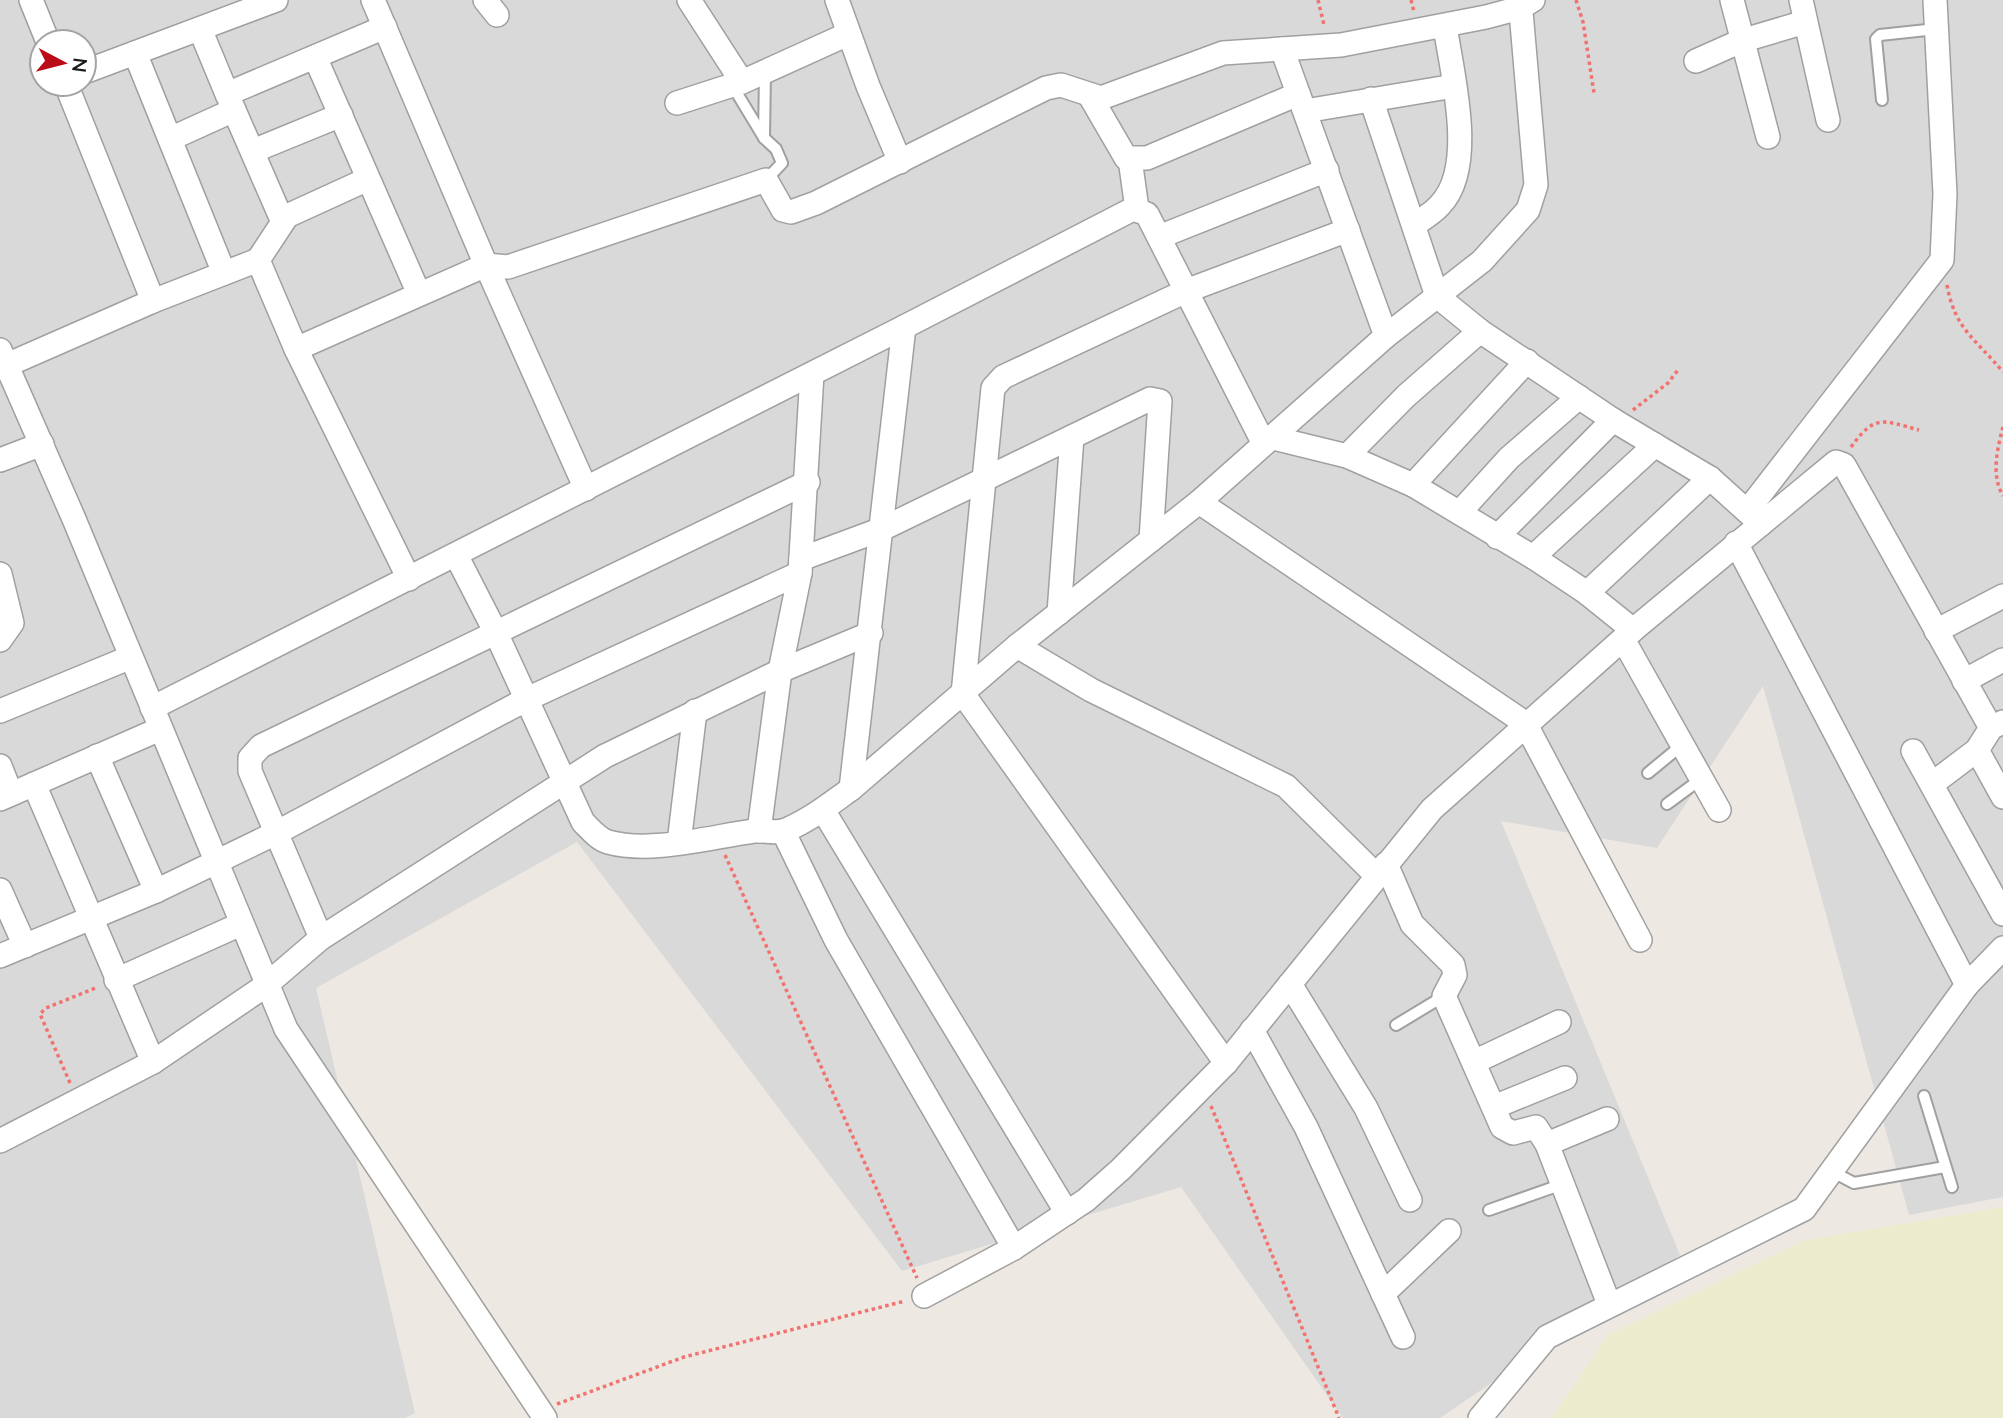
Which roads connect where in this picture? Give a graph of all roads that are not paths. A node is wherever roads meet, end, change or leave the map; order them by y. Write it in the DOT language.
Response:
graph roads {
  1 [pos="32,0"];
  2 [pos="276,0"];
  3 [pos="373,0"];
  4 [pos="689,0"];
  5 [pos="837,0"];
  6 [pos="1732,0"];
  7 [pos="1936,0"];
  8 [pos="1524,3"];
  9 [pos="1803,11"];
  10 [pos="1445,26"];
  11 [pos="385,27"];
  12 [pos="43,28"];
  13 [pos="200,29"];
  14 [pos="1936,29"];
  15 [pos="848,34"];
  16 [pos="1741,41"];
  17 [pos="1282,49"];
  18 [pos="135,53"];
  19 [pos="315,57"];
  20 [pos="1696,61"];
  21 [pos="98,67"];
  22 [pos="765,72"];
  23 [pos="737,84"];
  24 [pos="1454,86"];
  25 [pos="1090,96"];
  26 [pos="71,98"];
  27 [pos="1371,99"];
  28 [pos="1882,100"];
  29 [pos="230,102"];
  30 [pos="677,103"];
  31 [pos="1302,103"];
  32 [pos="341,115"];
  33 [pos="1828,120"];
  34 [pos="1768,137"];
  35 [pos="764,138"];
  36 [pos="170,139"];
  37 [pos="253,151"];
  38 [pos="1130,159"];
  39 [pos="900,162"];
  40 [pos="1327,170"];
  41 [pos="368,179"];
  42 [pos="766,180"];
  43 [pos="1138,209"];
  44 [pos="282,220"];
  45 [pos="1414,225"];
  46 [pos="1348,230"];
  47 [pos="1159,237"];
  48 [pos="258,260"];
  49 [pos="486,265"];
  50 [pos="224,273"];
  51 [pos="1186,291"];
  52 [pos="419,294"];
  53 [pos="1437,296"];
  54 [pos="153,301"];
  55 [pos="904,327"];
  56 [pos="1480,331"];
  57 [pos="1386,336"];
  58 [pos="296,349"];
  59 [pos="2,361"];
  60 [pos="1527,361"];
  61 [pos="812,374"];
  62 [pos="1579,397"];
  63 [pos="1613,420"];
  64 [pos="1072,437"];
  65 [pos="1266,440"];
  66 [pos="41,444"];
  67 [pos="1655,445"];
  68 [pos="1347,456"];
  69 [pos="0,460"];
  70 [pos="1710,478"];
  71 [pos="984,480"];
  72 [pos="808,482"];
  73 [pos="1413,485"];
  74 [pos="586,489"];
  75 [pos="1199,502"];
  76 [pos="1460,512"];
  77 [pos="1755,517"];
  78 [pos="882,529"];
  79 [pos="1497,537"];
  80 [pos="1151,540"];
  81 [pos="1735,542"];
  82 [pos="456,555"];
  83 [pos="1533,557"];
  84 [pos="801,566"];
  85 [pos="0,574"];
  86 [pos="409,579"];
  87 [pos="1587,593"];
  88 [pos="2003,596"];
  89 [pos="1059,613"];
  90 [pos="1936,631"];
  91 [pos="871,633"];
  92 [pos="496,634"];
  93 [pos="1628,635"];
  94 [pos="0,640"];
  95 [pos="1017,646"];
  96 [pos="131,657"];
  97 [pos="2003,660"];
  98 [pos="780,671"];
  99 [pos="1964,681"];
  100 [pos="963,694"];
  101 [pos="527,699"];
  102 [pos="0,711"];
  103 [pos="695,711"];
  104 [pos="156,719"];
  105 [pos="1525,723"];
  106 [pos="1997,725"];
  107 [pos="1682,745"];
  108 [pos="1977,750"];
  109 [pos="1913,751"];
  110 [pos="97,757"];
  111 [pos="0,766"];
  112 [pos="1648,773"];
  113 [pos="1701,779"];
  114 [pos="563,780"];
  115 [pos="34,784"];
  116 [pos="1932,784"];
  117 [pos="851,789"];
  118 [pos="6,797"];
  119 [pos="2003,797"];
  120 [pos="1667,804"];
  121 [pos="823,810"];
  122 [pos="1719,810"];
  123 [pos="759,831"];
  124 [pos="783,831"];
  125 [pos="276,833"];
  126 [pos="679,843"];
  127 [pos="215,862"];
  128 [pos="1382,871"];
  129 [pos="0,890"];
  130 [pos="156,891"];
  131 [pos="2003,914"];
  132 [pos="89,919"];
  133 [pos="241,924"];
  134 [pos="321,938"];
  135 [pos="1640,940"];
  136 [pos="25,946"];
  137 [pos="2003,948"];
  138 [pos="0,956"];
  139 [pos="116,980"];
  140 [pos="1290,984"];
  141 [pos="1967,985"];
  142 [pos="265,986"];
  143 [pos="1444,996"];
  144 [pos="1559,1022"];
  145 [pos="1396,1025"];
  146 [pos="1252,1030"];
  147 [pos="153,1062"];
  148 [pos="1474,1062"];
  149 [pos="1226,1063"];
  150 [pos="1565,1078"];
  151 [pos="1924,1096"];
  152 [pos="1494,1107"];
  153 [pos="1607,1119"];
  154 [pos="0,1141"];
  155 [pos="1547,1144"];
  156 [pos="1945,1167"];
  157 [pos="1831,1171"];
  158 [pos="1560,1185"];
  159 [pos="1952,1187"];
  160 [pos="1410,1200"];
  161 [pos="1489,1210"];
  162 [pos="1067,1213"];
  163 [pos="1449,1231"];
  164 [pos="1014,1248"];
  165 [pos="1383,1294"];
  166 [pos="924,1296"];
  167 [pos="1609,1304"];
  168 [pos="1403,1337"];
  169 [pos="542,1414"];
  170 [pos="1480,1418"];
  1 -- 12 [label="street"];
  2 -- 13 [label="street"];
  3 -- 11 [label="street"];
  4 -- 23 [label="street"];
  5 -- 15 [label="street"];
  6 -- 16 [label="street"];
  7 -- 14 [label="street"];
  8 -- 10 [label="street"];
  8 -- 53 [label="street"];
  9 -- 16 [label="street"];
  9 -- 33 [label="street"];
  10 -- 17 [label="street"];
  10 -- 24 [label="street"];
  11 -- 19 [label="street"];
  11 -- 49 [label="street"];
  13 -- 18 [label="street"];
  13 -- 29 [label="street"];
  14 -- 28 [label="lane"];
  14 -- 77 [label="street"];
  15 -- 22 [label="street"];
  15 -- 39 [label="street"];
  16 -- 20 [label="street"];
  16 -- 34 [label="street"];
  17 -- 25 [label="street"];
  17 -- 31 [label="street"];
  18 -- 21 [label="street"];
  18 -- 36 [label="street"];
  19 -- 29 [label="street"];
  19 -- 32 [label="street"];
  22 -- 23 [label="street"];
  22 -- 35 [label="lane"];
  23 -- 30 [label="street"];
  23 -- 35 [label="lane"];
  24 -- 27 [label="street"];
  24 -- 45 [label="street"];
  25 -- 38 [label="street"];
  25 -- 39 [label="street"];
  26 -- 54 [label="street"];
  27 -- 31 [label="street"];
  27 -- 45 [label="street"];
  29 -- 36 [label="street"];
  29 -- 37 [label="street"];
  31 -- 38 [label="street"];
  31 -- 40 [label="street"];
  32 -- 37 [label="street"];
  32 -- 41 [label="street"];
  35 -- 42 [label="lane"];
  36 -- 50 [label="street"];
  37 -- 44 [label="street"];
  38 -- 43 [label="street"];
  39 -- 42 [label="street"];
  40 -- 46 [label="street"];
  40 -- 47 [label="street"];
  41 -- 44 [label="street"];
  41 -- 52 [label="street"];
  42 -- 49 [label="street"];
  43 -- 47 [label="street"];
  43 -- 55 [label="street"];
  44 -- 48 [label="street"];
  45 -- 53 [label="street"];
  46 -- 51 [label="street"];
  46 -- 57 [label="street"];
  47 -- 51 [label="street"];
  48 -- 50 [label="street"];
  48 -- 58 [label="street"];
  49 -- 52 [label="street"];
  49 -- 74 [label="street"];
  50 -- 54 [label="street"];
  51 -- 65 [label="street"];
  51 -- 71 [label="street"];
  52 -- 58 [label="street"];
  53 -- 56 [label="street"];
  53 -- 57 [label="street"];
  54 -- 59 [label="street"];
  55 -- 61 [label="street"];
  55 -- 78 [label="street"];
  56 -- 60 [label="street"];
  56 -- 68 [label="street"];
  57 -- 65 [label="street"];
  58 -- 86 [label="street"];
  59 -- 66 [label="street"];
  60 -- 62 [label="street"];
  60 -- 73 [label="street"];
  61 -- 72 [label="street"];
  61 -- 74 [label="street"];
  62 -- 63 [label="street"];
  62 -- 76 [label="street"];
  63 -- 67 [label="street"];
  63 -- 79 [label="street"];
  64 -- 71 [label="street"];
  64 -- 80 [label="street"];
  64 -- 89 [label="street"];
  65 -- 68 [label="street"];
  65 -- 75 [label="street"];
  66 -- 69 [label="street"];
  66 -- 96 [label="street"];
  67 -- 70 [label="street"];
  67 -- 83 [label="street"];
  68 -- 73 [label="street"];
  70 -- 77 [label="street"];
  70 -- 87 [label="street"];
  71 -- 78 [label="street"];
  71 -- 100 [label="street"];
  72 -- 84 [label="street"];
  72 -- 92 [label="street"];
  73 -- 76 [label="street"];
  74 -- 82 [label="street"];
  75 -- 80 [label="street"];
  75 -- 105 [label="street"];
  76 -- 79 [label="street"];
  77 -- 81 [label="street"];
  77 -- 90 [label="street"];
  78 -- 84 [label="street"];
  78 -- 91 [label="street"];
  79 -- 83 [label="street"];
  80 -- 89 [label="street"];
  81 -- 93 [label="street"];
  81 -- 141 [label="street"];
  82 -- 86 [label="street"];
  82 -- 92 [label="street"];
  83 -- 87 [label="street"];
  84 -- 98 [label="street"];
  84 -- 101 [label="street"];
  85 -- 94 [label="street"];
  86 -- 104 [label="street"];
  87 -- 93 [label="street"];
  88 -- 90 [label="street"];
  89 -- 95 [label="street"];
  90 -- 99 [label="street"];
  91 -- 98 [label="street"];
  91 -- 117 [label="street"];
  92 -- 101 [label="street"];
  92 -- 125 [label="street"];
  93 -- 105 [label="street"];
  93 -- 107 [label="street"];
  95 -- 100 [label="street"];
  95 -- 128 [label="street"];
  96 -- 102 [label="street"];
  96 -- 104 [label="street"];
  97 -- 99 [label="street"];
  98 -- 103 [label="street"];
  98 -- 123 [label="street"];
  99 -- 106 [label="street"];
  100 -- 117 [label="street"];
  100 -- 149 [label="street"];
  101 -- 114 [label="street"];
  101 -- 125 [label="street"];
  103 -- 114 [label="street"];
  103 -- 126 [label="street"];
  104 -- 110 [label="street"];
  104 -- 127 [label="street"];
  105 -- 128 [label="street"];
  105 -- 135 [label="street"];
  106 -- 108 [label="street"];
  107 -- 112 [label="lane"];
  107 -- 113 [label="street"];
  108 -- 116 [label="street"];
  108 -- 119 [label="street"];
  109 -- 116 [label="street"];
  110 -- 115 [label="street"];
  110 -- 130 [label="street"];
  111 -- 118 [label="street"];
  113 -- 120 [label="lane"];
  113 -- 122 [label="street"];
  114 -- 126 [label="street"];
  114 -- 134 [label="street"];
  115 -- 118 [label="street"];
  115 -- 132 [label="street"];
  116 -- 131 [label="street"];
  117 -- 121 [label="street"];
  121 -- 124 [label="street"];
  121 -- 162 [label="street"];
  123 -- 124 [label="street"];
  123 -- 126 [label="street"];
  124 -- 164 [label="street"];
  125 -- 127 [label="street"];
  125 -- 134 [label="street"];
  127 -- 130 [label="street"];
  127 -- 133 [label="street"];
  128 -- 140 [label="street"];
  128 -- 143 [label="street"];
  129 -- 136 [label="street"];
  130 -- 132 [label="street"];
  132 -- 136 [label="street"];
  132 -- 139 [label="street"];
  133 -- 139 [label="street"];
  133 -- 142 [label="street"];
  134 -- 142 [label="street"];
  136 -- 138 [label="street"];
  137 -- 141 [label="street"];
  139 -- 147 [label="street"];
  140 -- 146 [label="street"];
  140 -- 160 [label="street"];
  141 -- 157 [label="street"];
  142 -- 147 [label="street"];
  142 -- 169 [label="street"];
  143 -- 145 [label="lane"];
  143 -- 148 [label="street"];
  144 -- 148 [label="street"];
  146 -- 149 [label="street"];
  146 -- 165 [label="street"];
  147 -- 154 [label="street"];
  148 -- 152 [label="street"];
  149 -- 162 [label="street"];
  150 -- 152 [label="street"];
  151 -- 156 [label="lane"];
  152 -- 155 [label="street"];
  153 -- 155 [label="street"];
  155 -- 158 [label="street"];
  156 -- 157 [label="lane"];
  156 -- 159 [label="lane"];
  157 -- 167 [label="street"];
  158 -- 161 [label="lane"];
  158 -- 167 [label="street"];
  162 -- 164 [label="street"];
  163 -- 165 [label="street"];
  164 -- 166 [label="street"];
  165 -- 168 [label="street"];
  167 -- 170 [label="street"];
}
